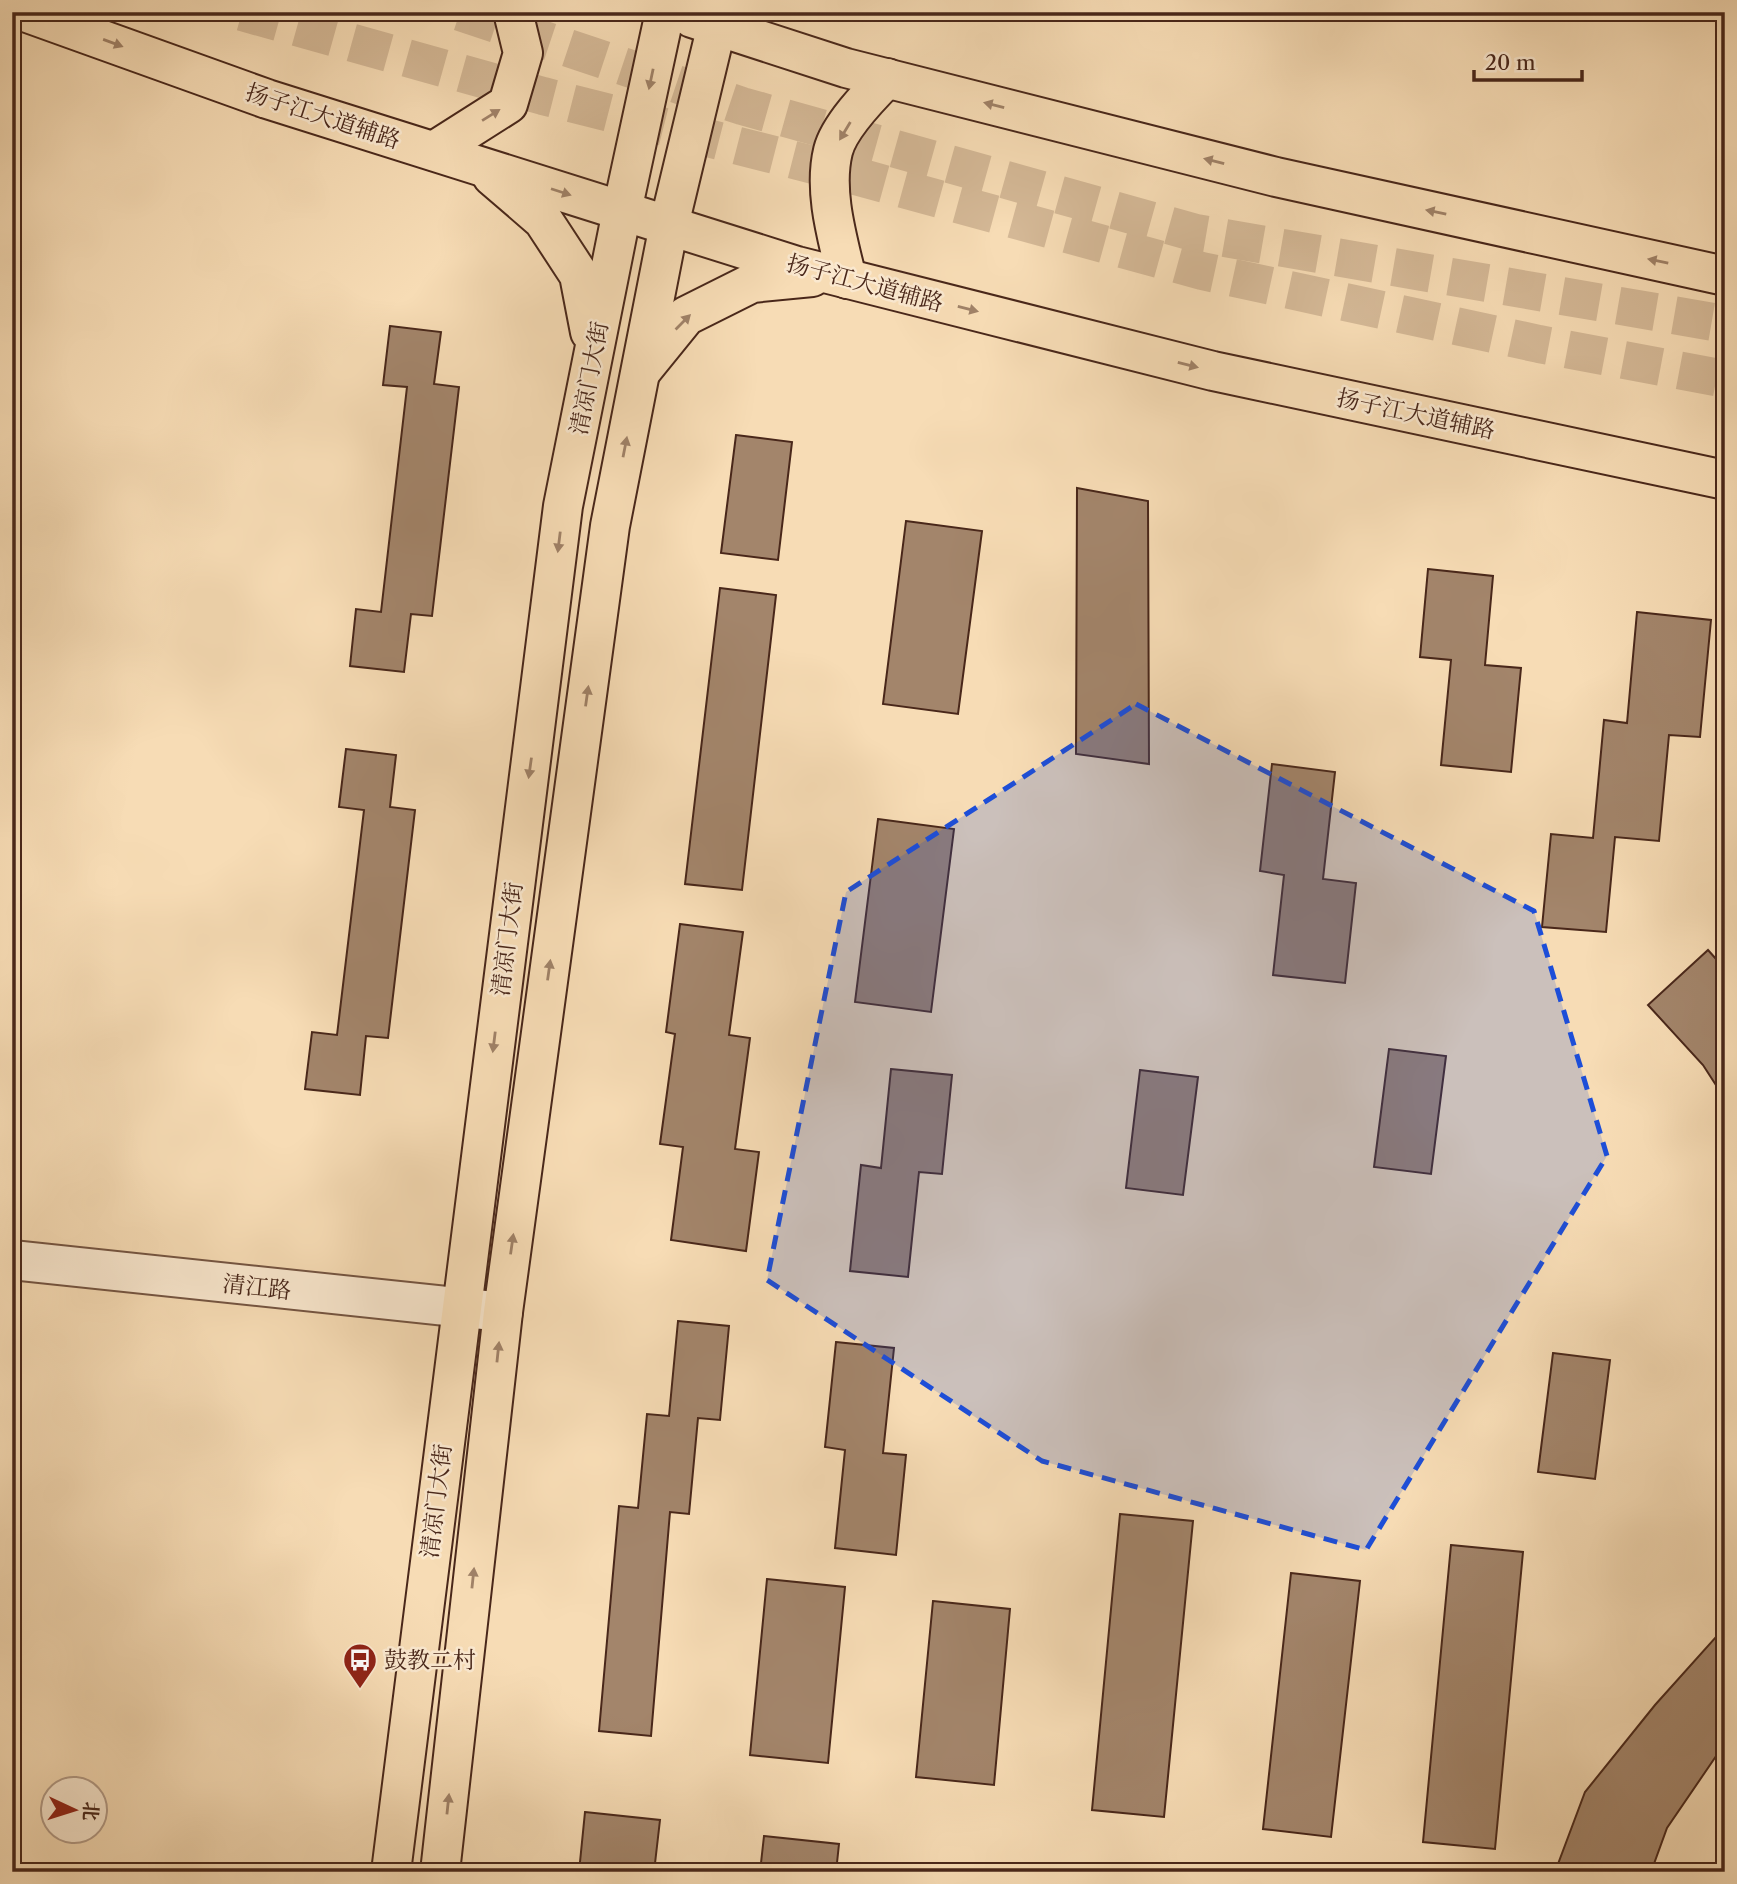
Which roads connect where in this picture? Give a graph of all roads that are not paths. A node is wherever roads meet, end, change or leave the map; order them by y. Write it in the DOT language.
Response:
graph roads {
  1 [pos="25,12"];
  2 [pos="513,12"];
  3 [pos="665,12"];
  4 [pos="672,12"];
  5 [pos="717,25"];
  6 [pos="887,78"];
  7 [pos="434,151"];
  8 [pos="480,166"];
  9 [pos="622,211"];
  10 [pos="669,225"];
  11 [pos="1725,276"];
  12 [pos="839,277"];
  13 [pos="594,355"];
  14 [pos="640,374"];
  15 [pos="1725,480"];
  16 [pos="567,490"];
  17 [pos="615,499"];
  18 [pos="12,1260"];
  19 [pos="460,1309"];
  20 [pos="503,1312"];
  21 [pos="391,1872"];
  22 [pos="440,1872"];
  1 -- 7 [label="main road, 扬子江大道辅路, one-way"];
  7 -- 2 [label="main road, one-way"];
  3 -- 9 [label="main road, 清凉门大街, one-way"];
  4 -- 5 [label="main road"];
  5 -- 6 [label="main road"];
  5 -- 10 [label="main road, 清凉门大街"];
  11 -- 6 [label="main road, one-way"];
  6 -- 12 [label="main road, one-way"];
  7 -- 8 [label="main road, 扬子江大道辅路"];
  8 -- 9 [label="main road, 扬子江大道辅路, one-way"];
  8 -- 13 [label="main road"];
  9 -- 10 [label="main road, 扬子江大道辅路"];
  9 -- 13 [label="main road, 清凉门大街"];
  10 -- 12 [label="main road, 扬子江大道辅路"];
  10 -- 14 [label="main road, 清凉门大街"];
  14 -- 12 [label="main road, one-way"];
  12 -- 15 [label="main road, 扬子江大道辅路, one-way"];
  13 -- 16 [label="main road, 清凉门大街"];
  17 -- 14 [label="main road, 清凉门大街, one-way"];
  16 -- 17 [label="main road"];
  16 -- 19 [label="main road, 清凉门大街, one-way"];
  20 -- 17 [label="main road, 清凉门大街, one-way"];
  18 -- 19 [label="street, 清江路"];
  19 -- 20 [label="street, 清江路"];
  19 -- 21 [label="main road, 清凉门大街"];
  22 -- 20 [label="main road, 清凉门大街, one-way"];
}
